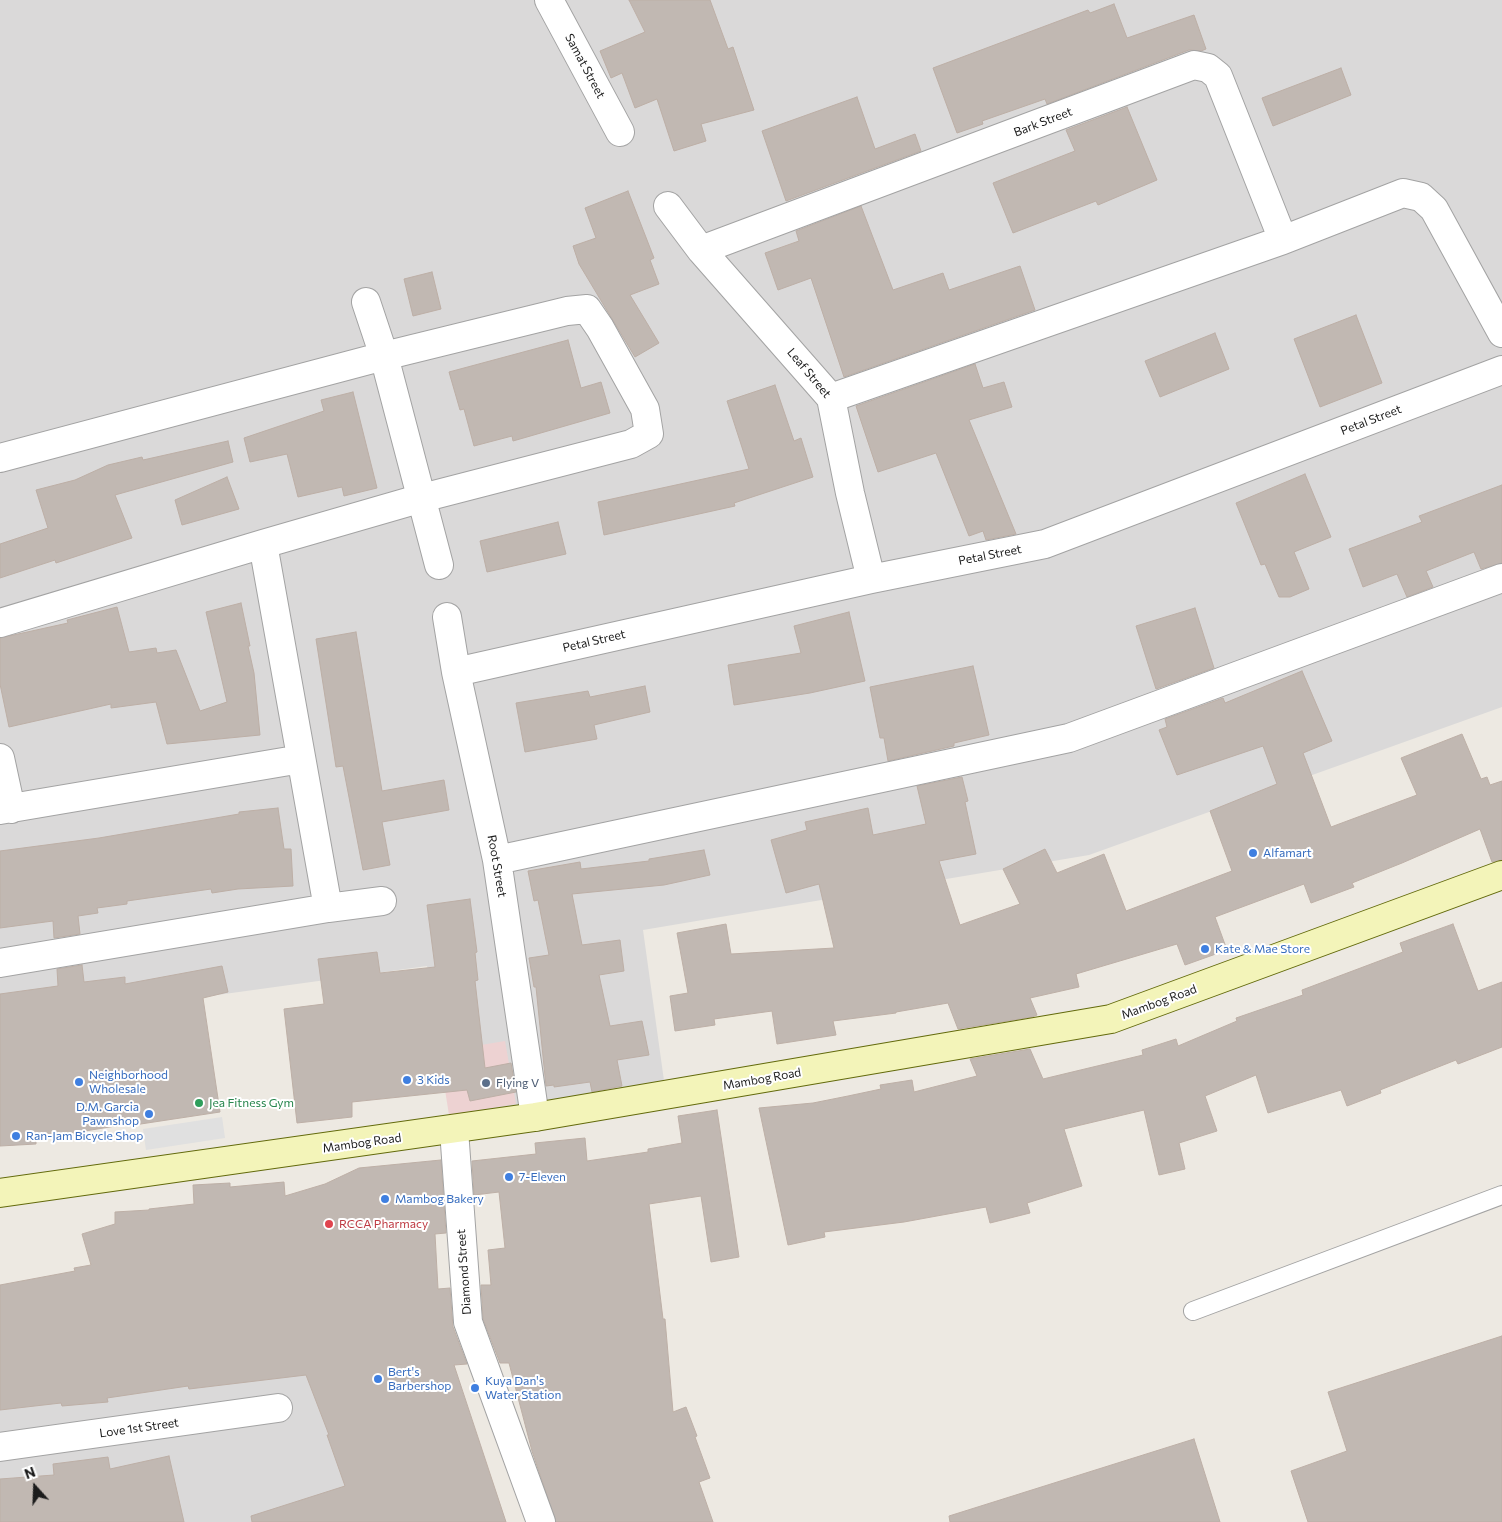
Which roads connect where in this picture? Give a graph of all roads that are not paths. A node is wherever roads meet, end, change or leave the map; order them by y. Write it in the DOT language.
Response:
graph roads {
  1 [pos="549,0"];
  2 [pos="620,132"];
  3 [pos="668,206"];
  4 [pos="1283,240"];
  5 [pos="701,250"];
  6 [pos="366,302"];
  7 [pos="1502,333"];
  8 [pos="384,356"];
  9 [pos="1502,370"];
  10 [pos="831,398"];
  11 [pos="0,458"];
  12 [pos="422,498"];
  13 [pos="263,544"];
  14 [pos="439,565"];
  15 [pos="1502,578"];
  16 [pos="871,579"];
  17 [pos="448,617"];
  18 [pos="0,622"];
  19 [pos="456,672"];
  20 [pos="0,758"];
  21 [pos="301,759"];
  22 [pos="6,809"];
  23 [pos="497,860"];
  24 [pos="1502,875"];
  25 [pos="382,901"];
  26 [pos="328,908"];
  27 [pos="0,963"];
  28 [pos="535,1118"];
  29 [pos="454,1130"];
  30 [pos="0,1193"];
  31 [pos="1502,1194"];
  32 [pos="1193,1310"];
  33 [pos="278,1408"];
  34 [pos="0,1447"];
  35 [pos="541,1522"];
  1 -- 2 [label="street, Samat Street"];
  3 -- 5 [label="street, Leaf Street"];
  4 -- 5 [label="street, Bark Street"];
  4 -- 7 [label="street"];
  4 -- 10 [label="street"];
  5 -- 10 [label="street, Leaf Street"];
  6 -- 8 [label="street"];
  8 -- 11 [label="street"];
  8 -- 12 [label="street"];
  8 -- 12 [label="street"];
  9 -- 16 [label="street, Petal Street"];
  10 -- 16 [label="street, Leaf Street"];
  12 -- 13 [label="street"];
  12 -- 14 [label="street"];
  13 -- 18 [label="street"];
  13 -- 21 [label="street"];
  15 -- 23 [label="street"];
  16 -- 19 [label="street, Petal Street"];
  17 -- 19 [label="street, Root Street"];
  19 -- 23 [label="street, Root Street"];
  20 -- 22 [label="street"];
  21 -- 22 [label="street"];
  21 -- 26 [label="street"];
  23 -- 28 [label="street, Root Street"];
  24 -- 28 [label="main road, Mambog Road"];
  25 -- 26 [label="street"];
  26 -- 27 [label="street"];
  28 -- 29 [label="main road, Mambog Road"];
  29 -- 30 [label="main road, Mambog Road"];
  29 -- 35 [label="street, Diamond Street"];
  31 -- 32 [label="lane"];
  33 -- 34 [label="street, Love 1st Street"];
}
